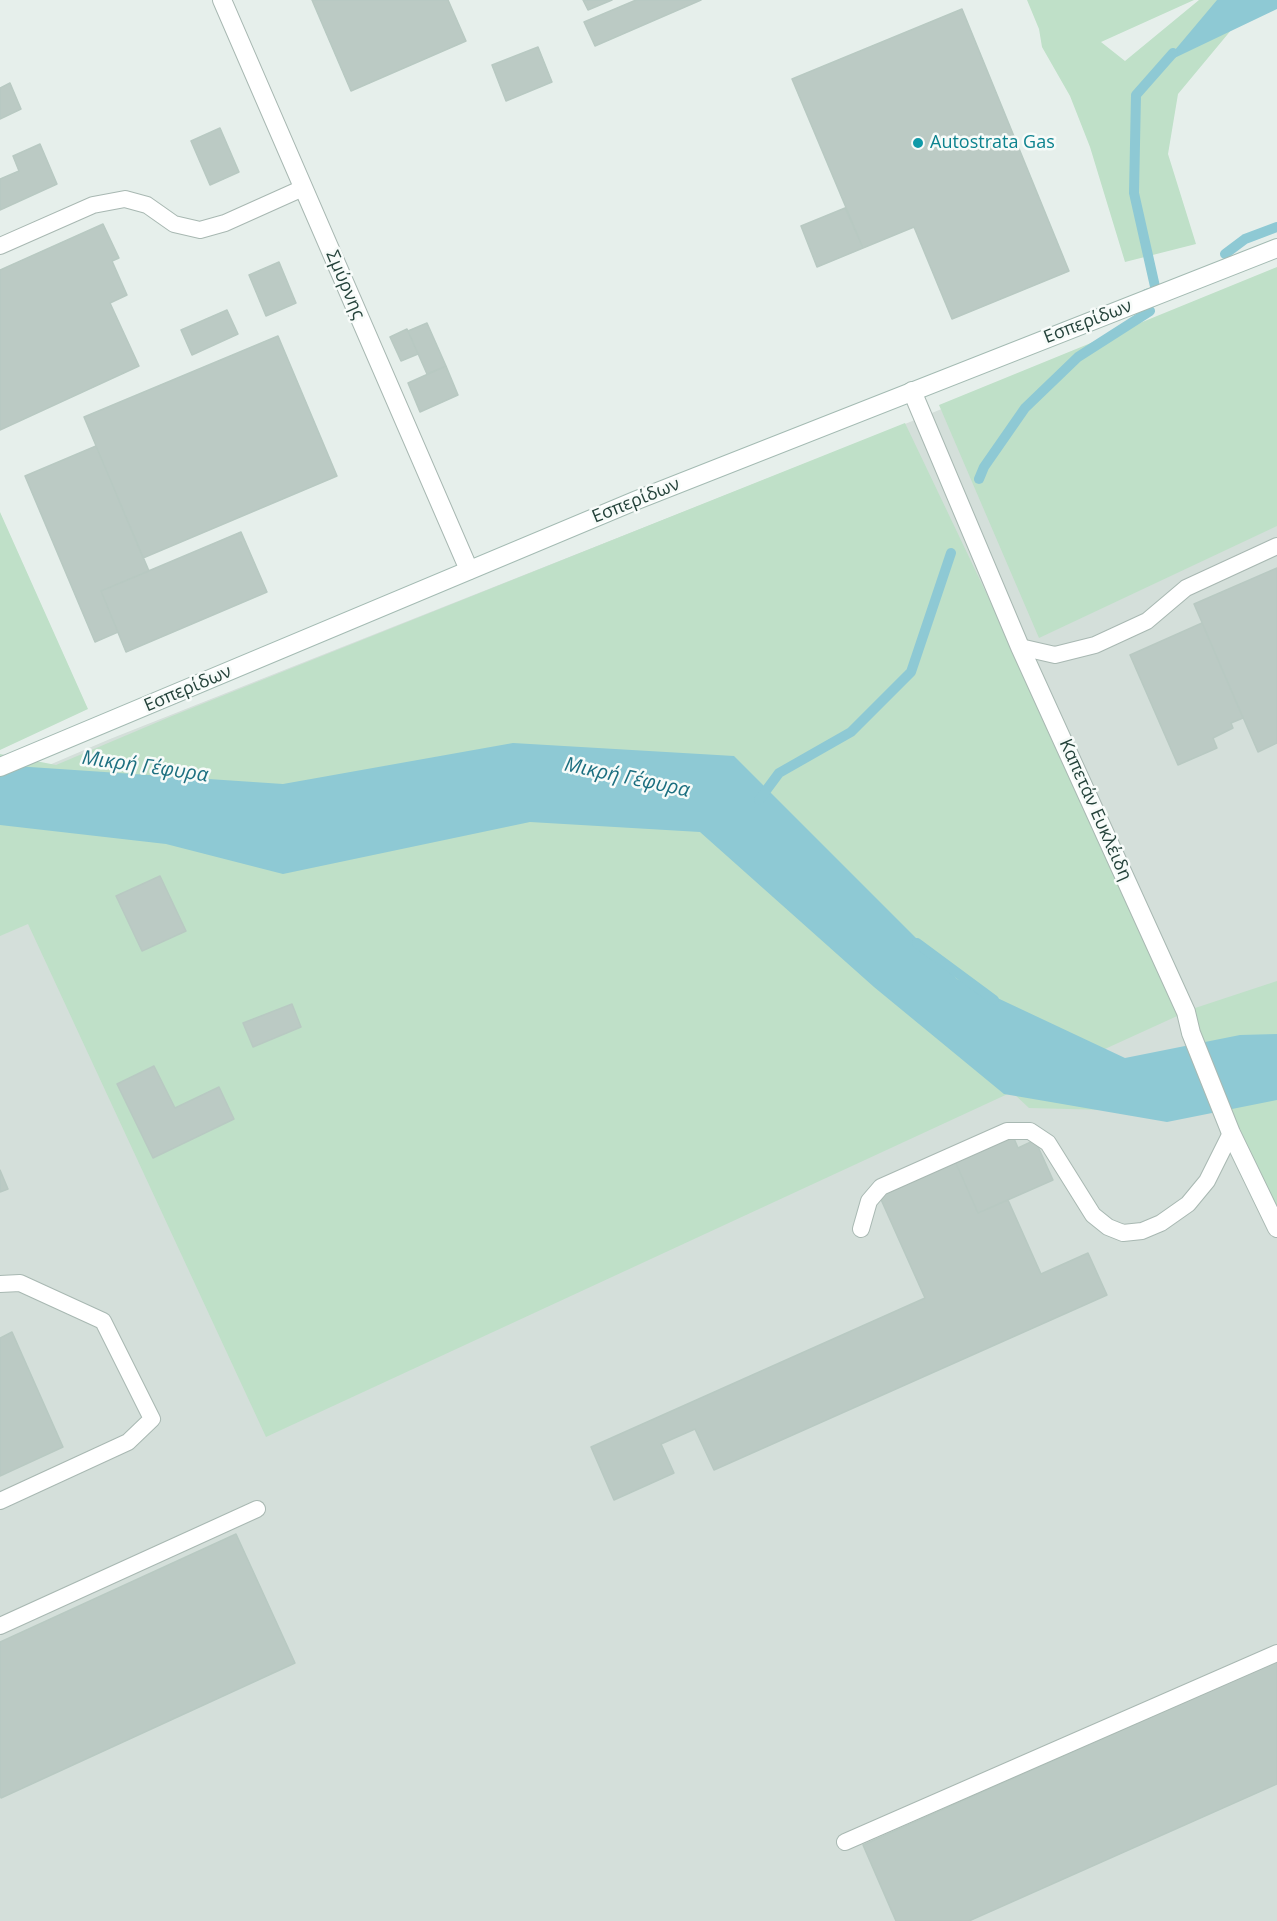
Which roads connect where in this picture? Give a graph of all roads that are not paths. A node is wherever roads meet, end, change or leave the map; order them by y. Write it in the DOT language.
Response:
graph roads {
  1 [pos="222,0"];
  2 [pos="303,188"];
  3 [pos="0,246"];
  4 [pos="1277,248"];
  5 [pos="912,391"];
  6 [pos="1277,546"];
  7 [pos="469,570"];
  8 [pos="1020,647"];
  9 [pos="7,764"];
  10 [pos="1231,1133"];
  11 [pos="1277,1228"];
  12 [pos="861,1229"];
  13 [pos="0,1284"];
  14 [pos="0,1501"];
  15 [pos="257,1509"];
  16 [pos="0,1626"];
  17 [pos="1277,1653"];
  18 [pos="845,1842"];
  1 -- 2 [label="street, Σμύρνης"];
  2 -- 3 [label="lane"];
  2 -- 7 [label="street, Σμύρνης"];
  4 -- 5 [label="street, Εσπερίδων"];
  5 -- 7 [label="street, Εσπερίδων"];
  5 -- 8 [label="street, Καπετάν Ευκλέιδη"];
  6 -- 8 [label="lane"];
  7 -- 9 [label="street, Εσπερίδων"];
  8 -- 10 [label="street, Καπετάν Ευκλέιδη"];
  10 -- 11 [label="street, Καπετάν Ευκλέιδη"];
  10 -- 12 [label="lane"];
  13 -- 14 [label="lane"];
  15 -- 16 [label="lane"];
  17 -- 18 [label="lane"];
}
